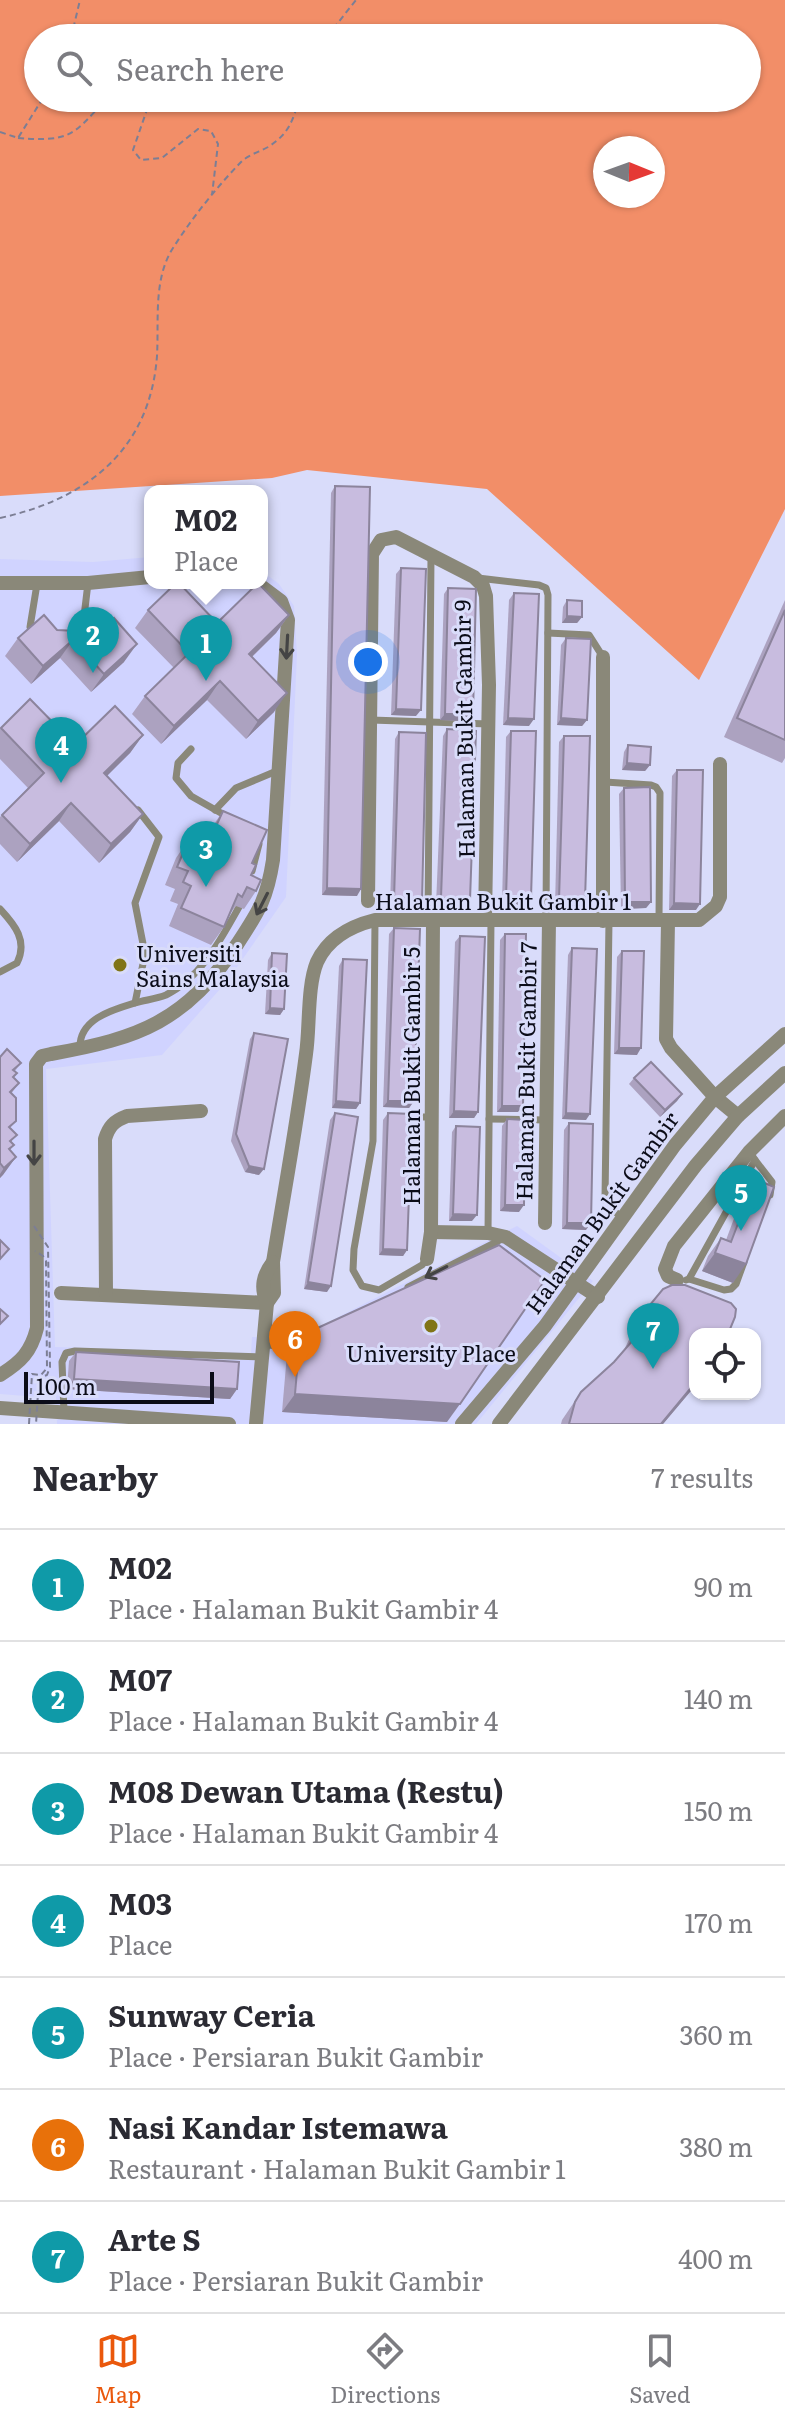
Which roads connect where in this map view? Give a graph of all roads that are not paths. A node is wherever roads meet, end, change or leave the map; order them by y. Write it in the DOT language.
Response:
graph roads {
  1 [pos="431,554"];
  2 [pos="474,577"];
  3 [pos="144,578"];
  4 [pos="0,583"];
  5 [pos="37,583"];
  6 [pos="88,583"];
  7 [pos="265,589"];
  8 [pos="548,633"];
  9 [pos="48,638"];
  10 [pos="58,638"];
  11 [pos="603,657"];
  12 [pos="371,720"];
  13 [pos="430,722"];
  14 [pos="489,724"];
  15 [pos="191,749"];
  16 [pos="720,764"];
  17 [pos="280,770"];
  18 [pos="605,782"];
  19 [pos="129,800"];
  20 [pos="215,810"];
  21 [pos="241,823"];
  22 [pos="256,833"];
  23 [pos="248,884"];
  24 [pos="368,901"];
  25 [pos="239,907"];
  26 [pos="0,909"];
  27 [pos="375,920"];
  28 [pos="430,920"];
  29 [pos="488,920"];
  30 [pos="548,920"];
  31 [pos="606,921"];
  32 [pos="663,921"];
  33 [pos="0,972"];
  34 [pos="135,1003"];
  35 [pos="785,1034"];
  36 [pos="80,1049"];
  37 [pos="785,1073"];
  38 [pos="715,1097"];
  39 [pos="201,1111"];
  40 [pos="738,1116"];
  41 [pos="785,1116"];
  42 [pos="374,1117"];
  43 [pos="431,1117"];
  44 [pos="489,1119"];
  45 [pos="546,1120"];
  46 [pos="752,1156"];
  47 [pos="767,1202"];
  48 [pos="623,1218"];
  49 [pos="545,1223"];
  50 [pos="431,1232"];
  51 [pos="488,1233"];
  52 [pos="506,1237"];
  53 [pos="746,1257"];
  54 [pos="427,1259"];
  55 [pos="683,1280"];
  56 [pos="576,1283"];
  57 [pos="61,1293"];
  58 [pos="106,1294"];
  59 [pos="393,1294"];
  60 [pos="598,1297"];
  61 [pos="267,1303"];
  62 [pos="307,1338"];
  63 [pos="264,1351"];
  64 [pos="0,1375"];
  65 [pos="0,1408"];
  66 [pos="64,1414"];
  67 [pos="229,1424"];
  68 [pos="256,1424"];
  69 [pos="462,1424"];
  70 [pos="499,1424"];
  1 -- 2 [label="street, Halaman Bukit Gambir 9"];
  1 -- 12 [label="street, Halaman Bukit Gambir 9"];
  1 -- 13 [label="lane"];
  2 -- 8 [label="lane"];
  2 -- 14 [label="street, Halaman Bukit Gambir 9"];
  3 -- 6 [label="street"];
  4 -- 5 [label="street"];
  5 -- 6 [label="street"];
  5 -- 9 [label="lane"];
  6 -- 10 [label="lane"];
  7 -- 17 [label="street, one-way"];
  8 -- 11 [label="lane"];
  8 -- 30 [label="lane"];
  11 -- 18 [label="street"];
  12 -- 13 [label="lane"];
  12 -- 24 [label="street, Halaman Bukit Gambir 9"];
  13 -- 14 [label="lane"];
  13 -- 28 [label="lane"];
  14 -- 29 [label="street, Halaman Bukit Gambir 9"];
  15 -- 20 [label="lane"];
  16 -- 32 [label="street, Halaman Bukit Gambir 1"];
  17 -- 20 [label="lane"];
  17 -- 36 [label="street, one-way"];
  18 -- 31 [label="street"];
  18 -- 32 [label="lane"];
  19 -- 34 [label="lane"];
  20 -- 21 [label="lane"];
  22 -- 23 [label="lane"];
  25 -- 34 [label="lane"];
  26 -- 33 [label="lane"];
  27 -- 28 [label="street, Halaman Bukit Gambir 1"];
  27 -- 42 [label="lane"];
  27 -- 61 [label="street, Halaman Bukit Gambir 1"];
  28 -- 29 [label="street, Halaman Bukit Gambir 1"];
  28 -- 43 [label="street, Halaman Bukit Gambir 5"];
  29 -- 30 [label="street, Halaman Bukit Gambir 1"];
  29 -- 44 [label="lane"];
  30 -- 31 [label="street, Halaman Bukit Gambir 1"];
  30 -- 45 [label="street, Halaman Bukit Gambir 7"];
  31 -- 32 [label="street, Halaman Bukit Gambir 1"];
  31 -- 48 [label="lane"];
  32 -- 38 [label="street"];
  34 -- 36 [label="lane"];
  35 -- 38 [label="street, Halaman Bukit Gambir"];
  36 -- 64 [label="street, one-way"];
  37 -- 40 [label="street"];
  38 -- 40 [label="street"];
  38 -- 48 [label="street, Halaman Bukit Gambir"];
  39 -- 58 [label="street"];
  40 -- 60 [label="street"];
  41 -- 46 [label="street"];
  42 -- 43 [label="lane"];
  42 -- 54 [label="lane"];
  43 -- 50 [label="street, Halaman Bukit Gambir 5"];
  44 -- 45 [label="lane"];
  44 -- 51 [label="lane"];
  45 -- 49 [label="street, Halaman Bukit Gambir 7"];
  46 -- 47 [label="lane"];
  46 -- 55 [label="lane"];
  46 -- 55 [label="street"];
  48 -- 56 [label="street, Halaman Bukit Gambir"];
  50 -- 51 [label="street, Halaman Bukit Gambir 5"];
  50 -- 54 [label="street, Halaman Bukit Gambir 5"];
  51 -- 52 [label="street, Halaman Bukit Gambir 5"];
  52 -- 56 [label="street, Halaman Bukit Gambir 5"];
  52 -- 59 [label="lane, one-way"];
  53 -- 55 [label="lane"];
  56 -- 60 [label="street, Halaman Bukit Gambir 5"];
  56 -- 69 [label="street, Halaman Bukit Gambir"];
  57 -- 58 [label="street"];
  58 -- 61 [label="street"];
  60 -- 70 [label="street"];
  61 -- 63 [label="street, Halaman Bukit Gambir 1"];
  62 -- 63 [label="lane"];
  63 -- 66 [label="lane"];
  63 -- 68 [label="street, Halaman Bukit Gambir 1"];
  65 -- 66 [label="street"];
  66 -- 67 [label="street"];
}
